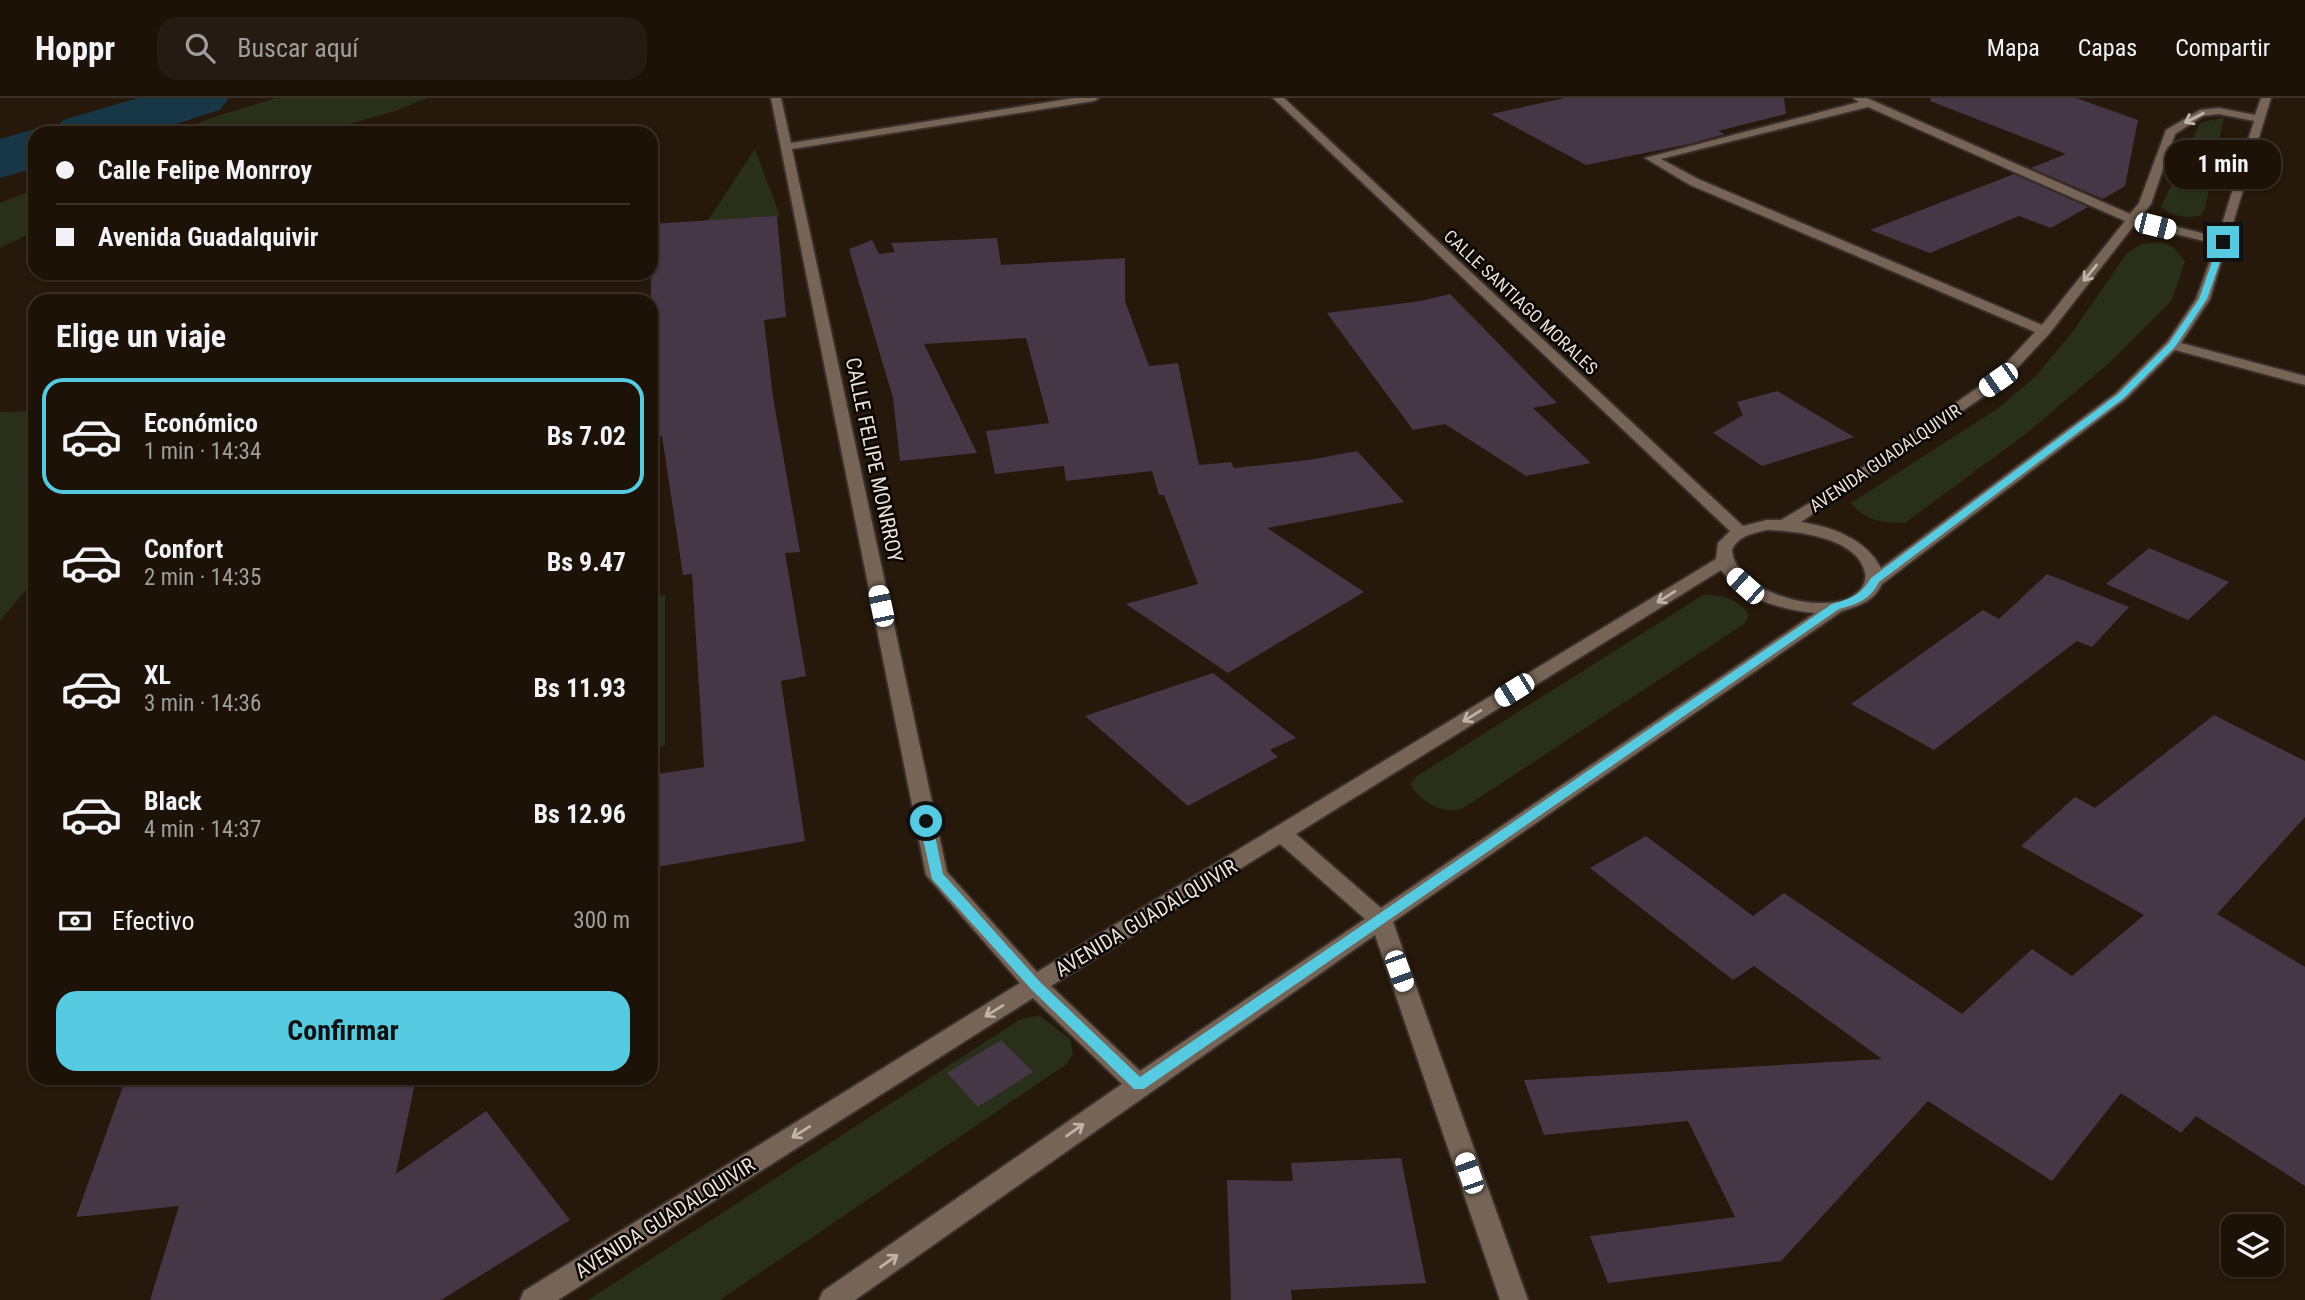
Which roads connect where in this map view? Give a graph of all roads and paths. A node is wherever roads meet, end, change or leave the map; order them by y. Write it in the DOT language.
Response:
graph roads {
  1 [pos="776,98"];
  2 [pos="1094,98"];
  3 [pos="1278,98"];
  4 [pos="2266,98"];
  5 [pos="1863,101"];
  6 [pos="2260,119"];
  7 [pos="786,147"];
  8 [pos="2133,220"];
  9 [pos="2223,242"];
  10 [pos="2044,331"];
  11 [pos="2172,345"];
  12 [pos="2305,381"];
  13 [pos="1785,525"];
  14 [pos="1740,532"];
  15 [pos="1724,561"];
  16 [pos="1874,581"];
  17 [pos="1836,607"];
  18 [pos="1282,835"];
  19 [pos="1381,920"];
  20 [pos="1035,985"];
  21 [pos="1139,1085"];
  22 [pos="534,1300"];
  23 [pos="833,1300"];
  24 [pos="1514,1300"];
  1 -- 7 [label="street, CALLE FELIPE MONRROY"];
  2 -- 7 [label="street"];
  3 -- 14 [label="street, CALLE SANTIAGO MORALES"];
  4 -- 6 [label="street"];
  5 -- 8 [label="street"];
  5 -- 10 [label="street"];
  6 -- 8 [label="street, AVENIDA GUADALQUIVIR, one-way"];
  6 -- 9 [label="street"];
  7 -- 20 [label="street, CALLE FELIPE MONRROY"];
  8 -- 9 [label="street"];
  8 -- 10 [label="street, AVENIDA GUADALQUIVIR, one-way"];
  9 -- 11 [label="street"];
  10 -- 13 [label="street, AVENIDA GUADALQUIVIR"];
  11 -- 12 [label="street"];
  11 -- 16 [label="street"];
  13 -- 14 [label="street"];
  13 -- 16 [label="street"];
  14 -- 15 [label="street"];
  15 -- 17 [label="street"];
  15 -- 18 [label="street, AVENIDA GUADALQUIVIR, one-way"];
  16 -- 17 [label="street"];
  17 -- 19 [label="street"];
  18 -- 19 [label="street"];
  18 -- 20 [label="street, AVENIDA GUADALQUIVIR"];
  19 -- 21 [label="street"];
  19 -- 24 [label="street"];
  20 -- 21 [label="street, CALLE FELIPE MONRROY"];
  20 -- 22 [label="street, AVENIDA GUADALQUIVIR, one-way"];
  23 -- 21 [label="street, one-way"];
}
